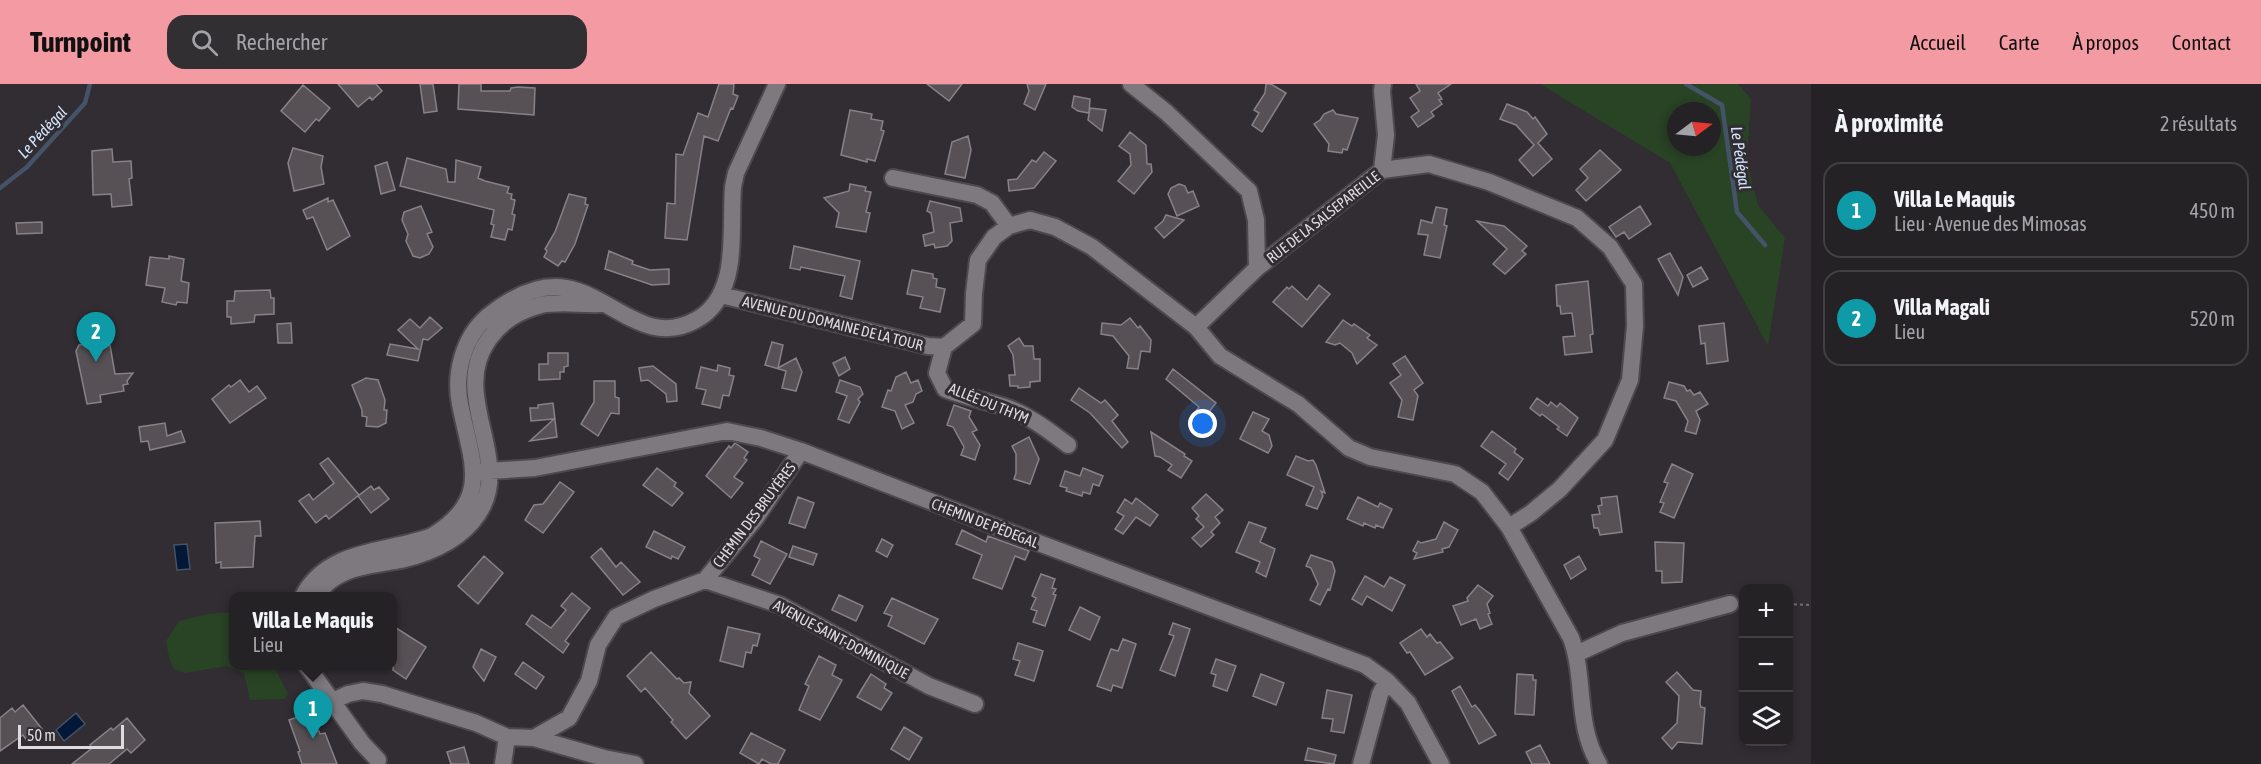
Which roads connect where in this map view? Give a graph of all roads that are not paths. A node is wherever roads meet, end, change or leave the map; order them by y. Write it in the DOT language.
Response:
graph roads {
  1 [pos="777,84"];
  2 [pos="1131,84"];
  3 [pos="1383,84"];
  4 [pos="1382,170"];
  5 [pos="893,178"];
  6 [pos="1009,226"];
  7 [pos="1257,268"];
  8 [pos="721,295"];
  9 [pos="1196,327"];
  10 [pos="944,347"];
  11 [pos="1068,445"];
  12 [pos="801,451"];
  13 [pos="482,471"];
  14 [pos="1509,526"];
  15 [pos="705,580"];
  16 [pos="307,592"];
  17 [pos="320,592"];
  18 [pos="1730,604"];
  19 [pos="1576,654"];
  20 [pos="311,670"];
  21 [pos="322,670"];
  22 [pos="1387,681"];
  23 [pos="336,699"];
  24 [pos="975,704"];
  25 [pos="507,736"];
  26 [pos="534,738"];
  27 [pos="379,762"];
  28 [pos="504,764"];
  29 [pos="635,764"];
  30 [pos="1361,764"];
  31 [pos="1441,764"];
  32 [pos="1599,764"];
  1 -- 8 [label="street"];
  2 -- 7 [label="street, RUE DE LA SALSEPAREILLE"];
  3 -- 4 [label="street"];
  4 -- 7 [label="street, RUE DE LA SALSEPAREILLE"];
  4 -- 14 [label="street, RUE DE LA SALSEPAREILLE"];
  5 -- 6 [label="street"];
  6 -- 9 [label="street"];
  6 -- 10 [label="street, AVENUE DU DOMAINE DE LA TOUR"];
  7 -- 9 [label="street, RUE DE LA SALSEPAREILLE"];
  8 -- 10 [label="street, AVENUE DU DOMAINE DE LA TOUR"];
  8 -- 13 [label="street"];
  9 -- 14 [label="street"];
  10 -- 11 [label="street, ALLÉE DU THYM"];
  12 -- 13 [label="street, CHEMIN DE PÉDEGAL"];
  12 -- 15 [label="street, CHEMIN DES BRUYÈRES"];
  12 -- 22 [label="street, CHEMIN DE PÉDEGAL"];
  13 -- 16 [label="street"];
  13 -- 17 [label="street"];
  14 -- 19 [label="street"];
  15 -- 24 [label="street, AVENUE SAINT-DOMINIQUE"];
  15 -- 26 [label="street, CHEMIN DES BRUYÈRES"];
  18 -- 19 [label="street"];
  19 -- 32 [label="street"];
  20 -- 23 [label="street"];
  21 -- 23 [label="street"];
  22 -- 30 [label="street"];
  22 -- 31 [label="street, CHEMIN DE PÉDEGAL"];
  23 -- 25 [label="street"];
  23 -- 27 [label="street"];
  25 -- 26 [label="street"];
  25 -- 28 [label="street"];
  26 -- 29 [label="street"];
}
